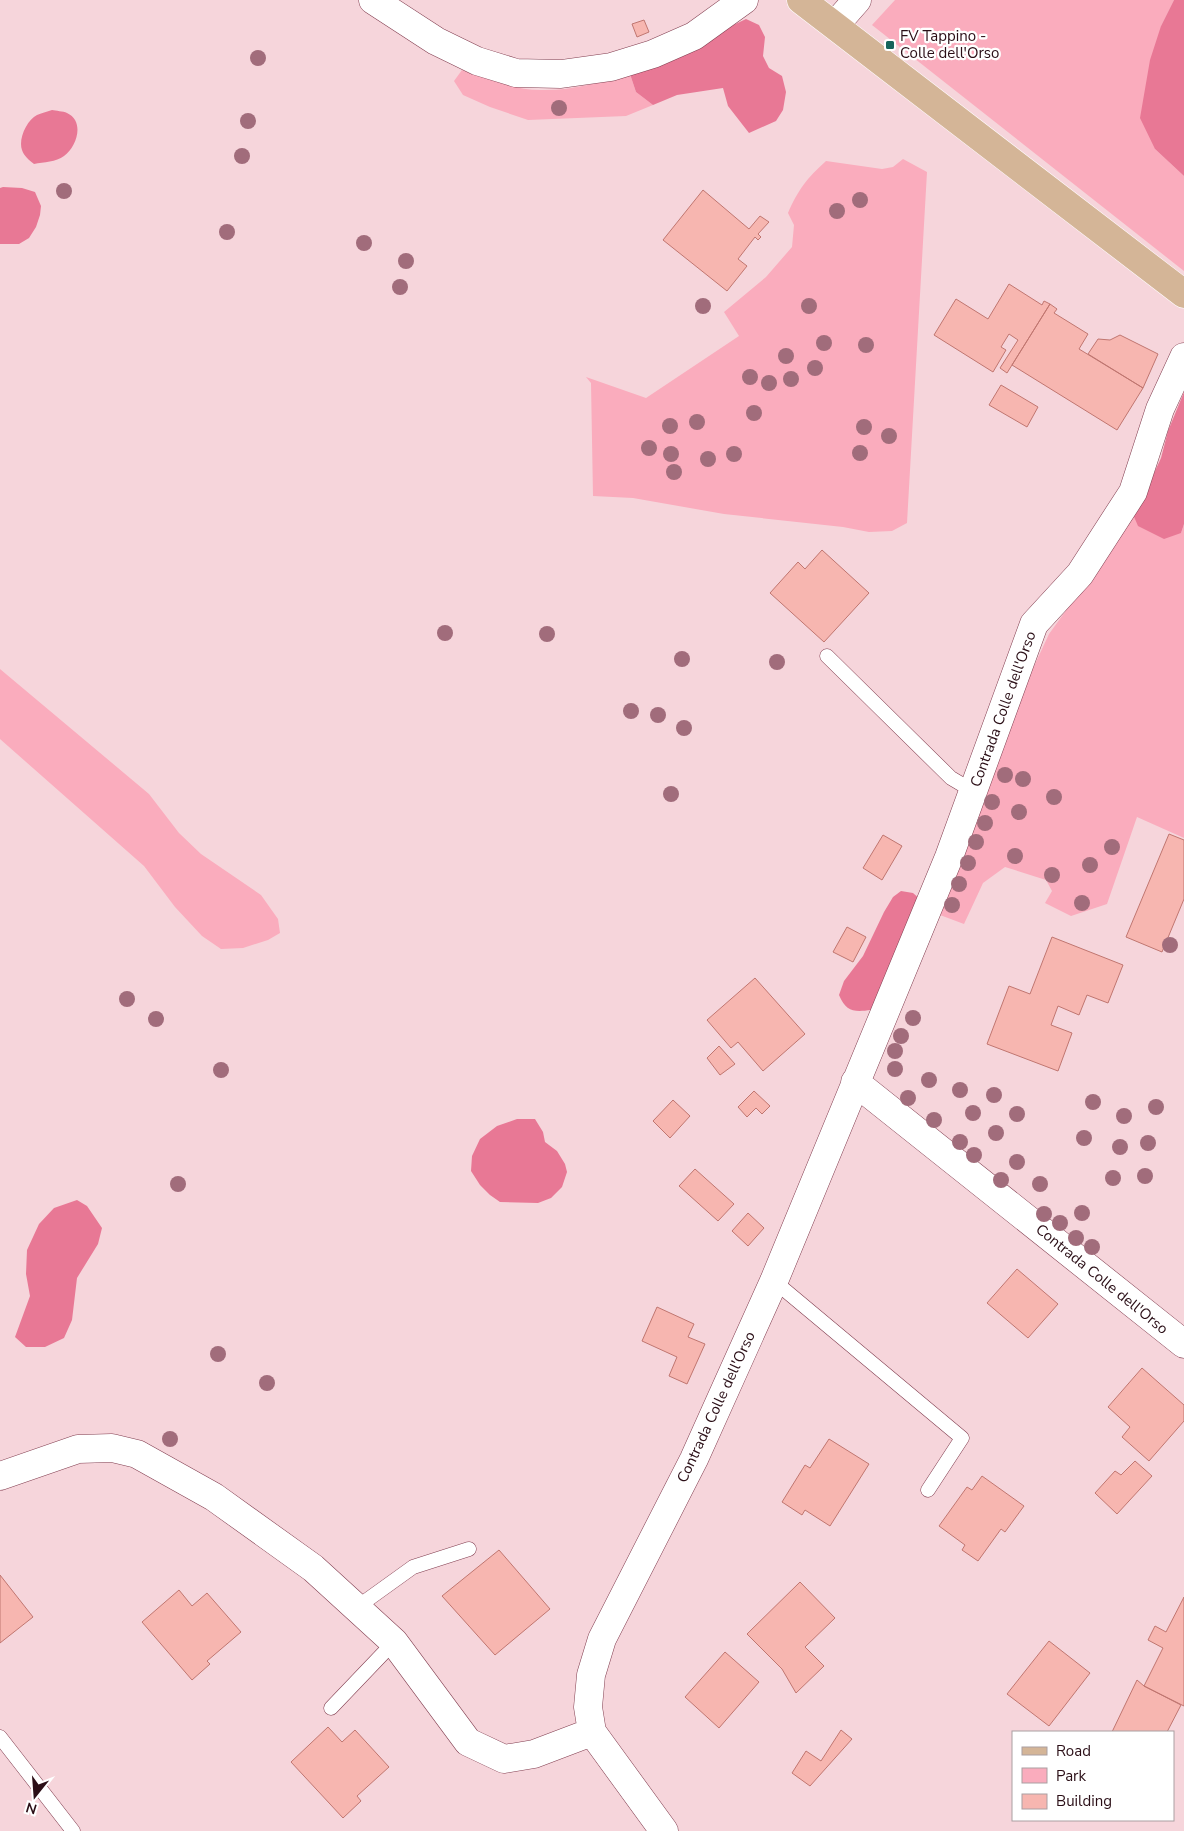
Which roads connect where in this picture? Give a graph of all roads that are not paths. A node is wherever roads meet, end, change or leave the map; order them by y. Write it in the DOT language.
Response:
graph roads {
  1 [pos="373,0"];
  2 [pos="744,0"];
  3 [pos="801,0"];
  4 [pos="857,0"];
  5 [pos="835,25"];
  6 [pos="1184,294"];
  7 [pos="1184,357"];
  8 [pos="827,656"];
  9 [pos="973,791"];
  10 [pos="855,1082"];
  11 [pos="774,1281"];
  12 [pos="1184,1344"];
  13 [pos="0,1476"];
  14 [pos="928,1490"];
  15 [pos="469,1549"];
  16 [pos="356,1608"];
  17 [pos="394,1642"];
  18 [pos="331,1708"];
  19 [pos="592,1732"];
  20 [pos="0,1737"];
  21 [pos="74,1831"];
  22 [pos="664,1831"];
  1 -- 2 [label="street"];
  3 -- 5 [label="main road"];
  4 -- 5 [label="street"];
  5 -- 6 [label="main road"];
  7 -- 9 [label="street, Contrada Colle dell'Orso"];
  8 -- 9 [label="lane"];
  9 -- 10 [label="street, Contrada Colle dell'Orso"];
  10 -- 11 [label="street, Contrada Colle dell'Orso"];
  10 -- 12 [label="street, Contrada Colle dell'Orso"];
  11 -- 14 [label="lane"];
  11 -- 19 [label="street, Contrada Colle dell'Orso"];
  13 -- 16 [label="street"];
  15 -- 16 [label="lane"];
  16 -- 17 [label="street"];
  17 -- 18 [label="lane"];
  17 -- 19 [label="street"];
  19 -- 22 [label="street, Contrada Colle dell'Orso"];
  20 -- 21 [label="lane"];
}
